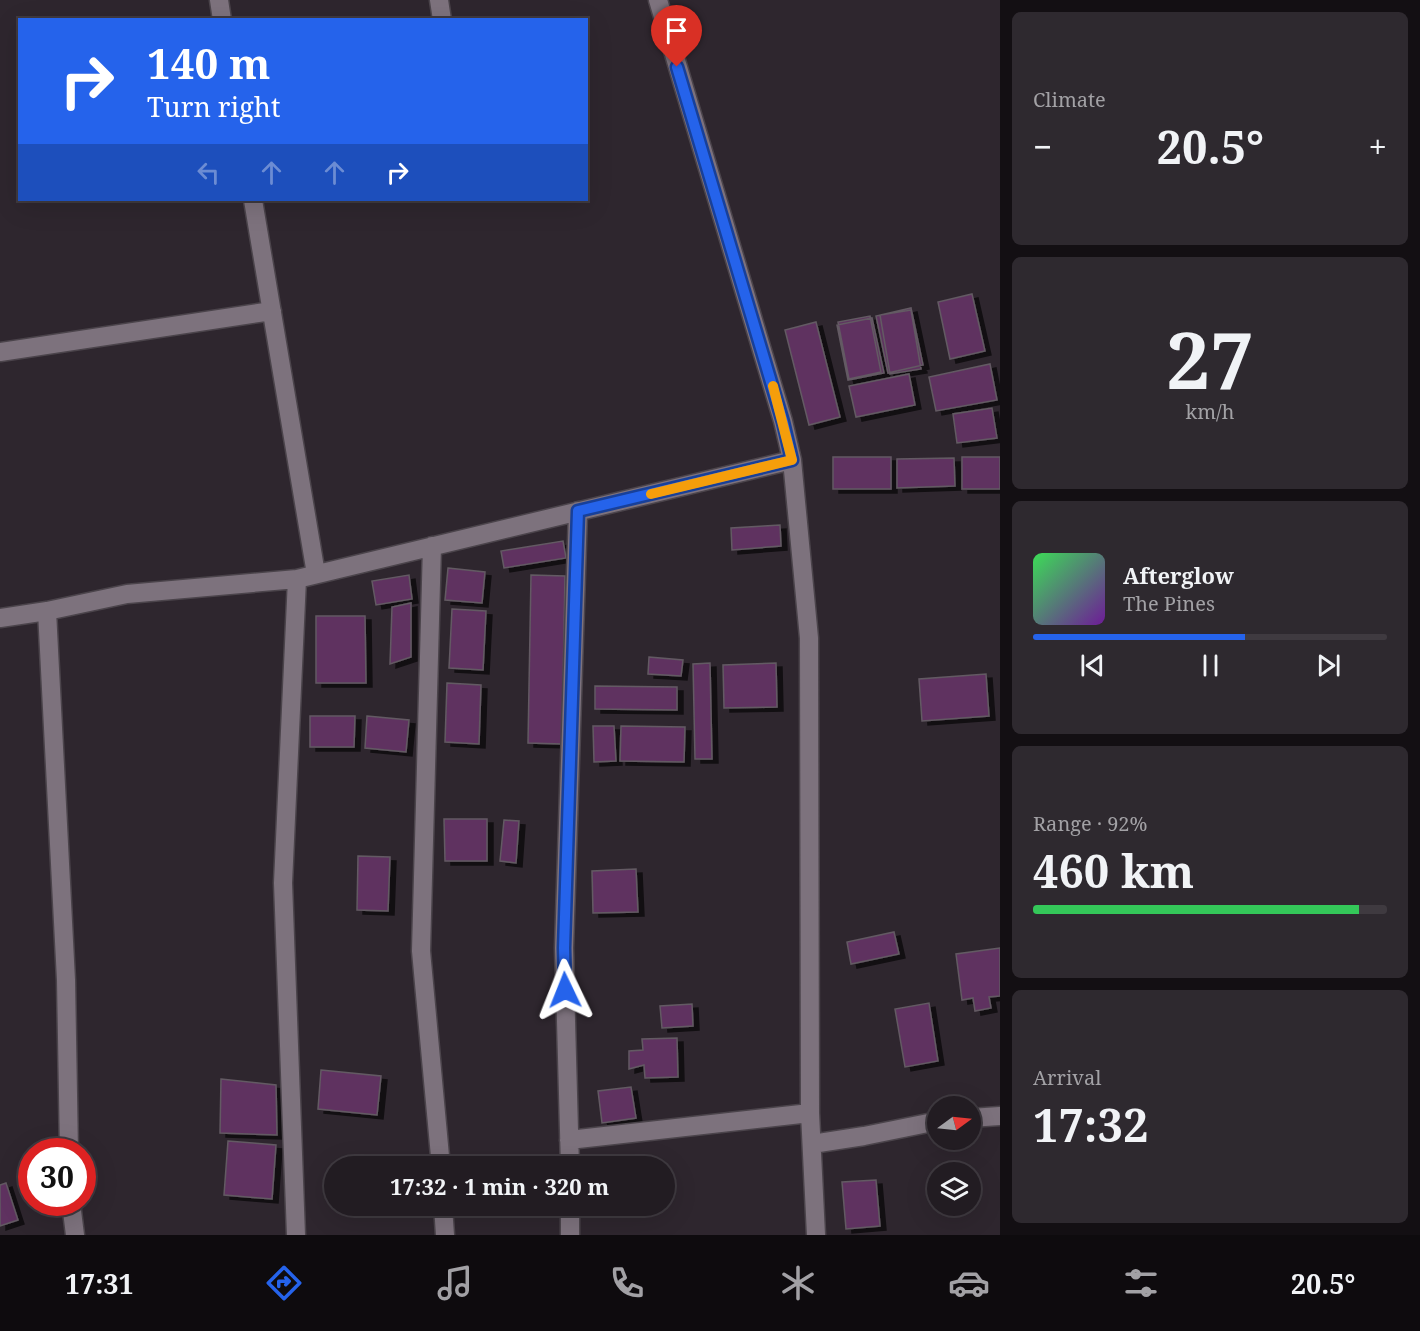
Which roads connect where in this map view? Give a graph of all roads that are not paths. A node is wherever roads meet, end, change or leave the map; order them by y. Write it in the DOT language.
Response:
graph roads {
  1 [pos="219,0"];
  2 [pos="439,0"];
  3 [pos="658,0"];
  4 [pos="222,18"];
  5 [pos="442,18"];
  6 [pos="253,201"];
  7 [pos="272,311"];
  8 [pos="0,352"];
  9 [pos="792,460"];
  10 [pos="578,511"];
  11 [pos="432,546"];
  12 [pos="316,574"];
  13 [pos="297,579"];
  14 [pos="46,611"];
  15 [pos="0,618"];
  16 [pos="810,1113"];
  17 [pos="1000,1116"];
  18 [pos="981,1117"];
  19 [pos="927,1123"];
  20 [pos="69,1138"];
  21 [pos="569,1140"];
  22 [pos="812,1144"];
  23 [pos="440,1156"];
  24 [pos="570,1156"];
  25 [pos="73,1216"];
  26 [pos="444,1216"];
  27 [pos="570,1216"];
  28 [pos="75,1235"];
  29 [pos="296,1235"];
  30 [pos="445,1235"];
  31 [pos="570,1235"];
  32 [pos="816,1235"];
  1 -- 4 [label="street"];
  2 -- 5 [label="street"];
  3 -- 9 [label="street"];
  6 -- 7 [label="street"];
  7 -- 8 [label="street"];
  7 -- 12 [label="street"];
  9 -- 10 [label="street"];
  9 -- 16 [label="street"];
  10 -- 11 [label="street"];
  10 -- 21 [label="street"];
  11 -- 12 [label="street"];
  11 -- 23 [label="street"];
  12 -- 13 [label="street"];
  13 -- 14 [label="street"];
  13 -- 29 [label="street"];
  14 -- 15 [label="street"];
  14 -- 20 [label="street"];
  16 -- 21 [label="street"];
  16 -- 22 [label="street"];
  17 -- 18 [label="street"];
  19 -- 22 [label="street"];
  21 -- 24 [label="street"];
  22 -- 32 [label="street"];
  25 -- 28 [label="street"];
  26 -- 30 [label="street"];
  27 -- 31 [label="street"];
}
